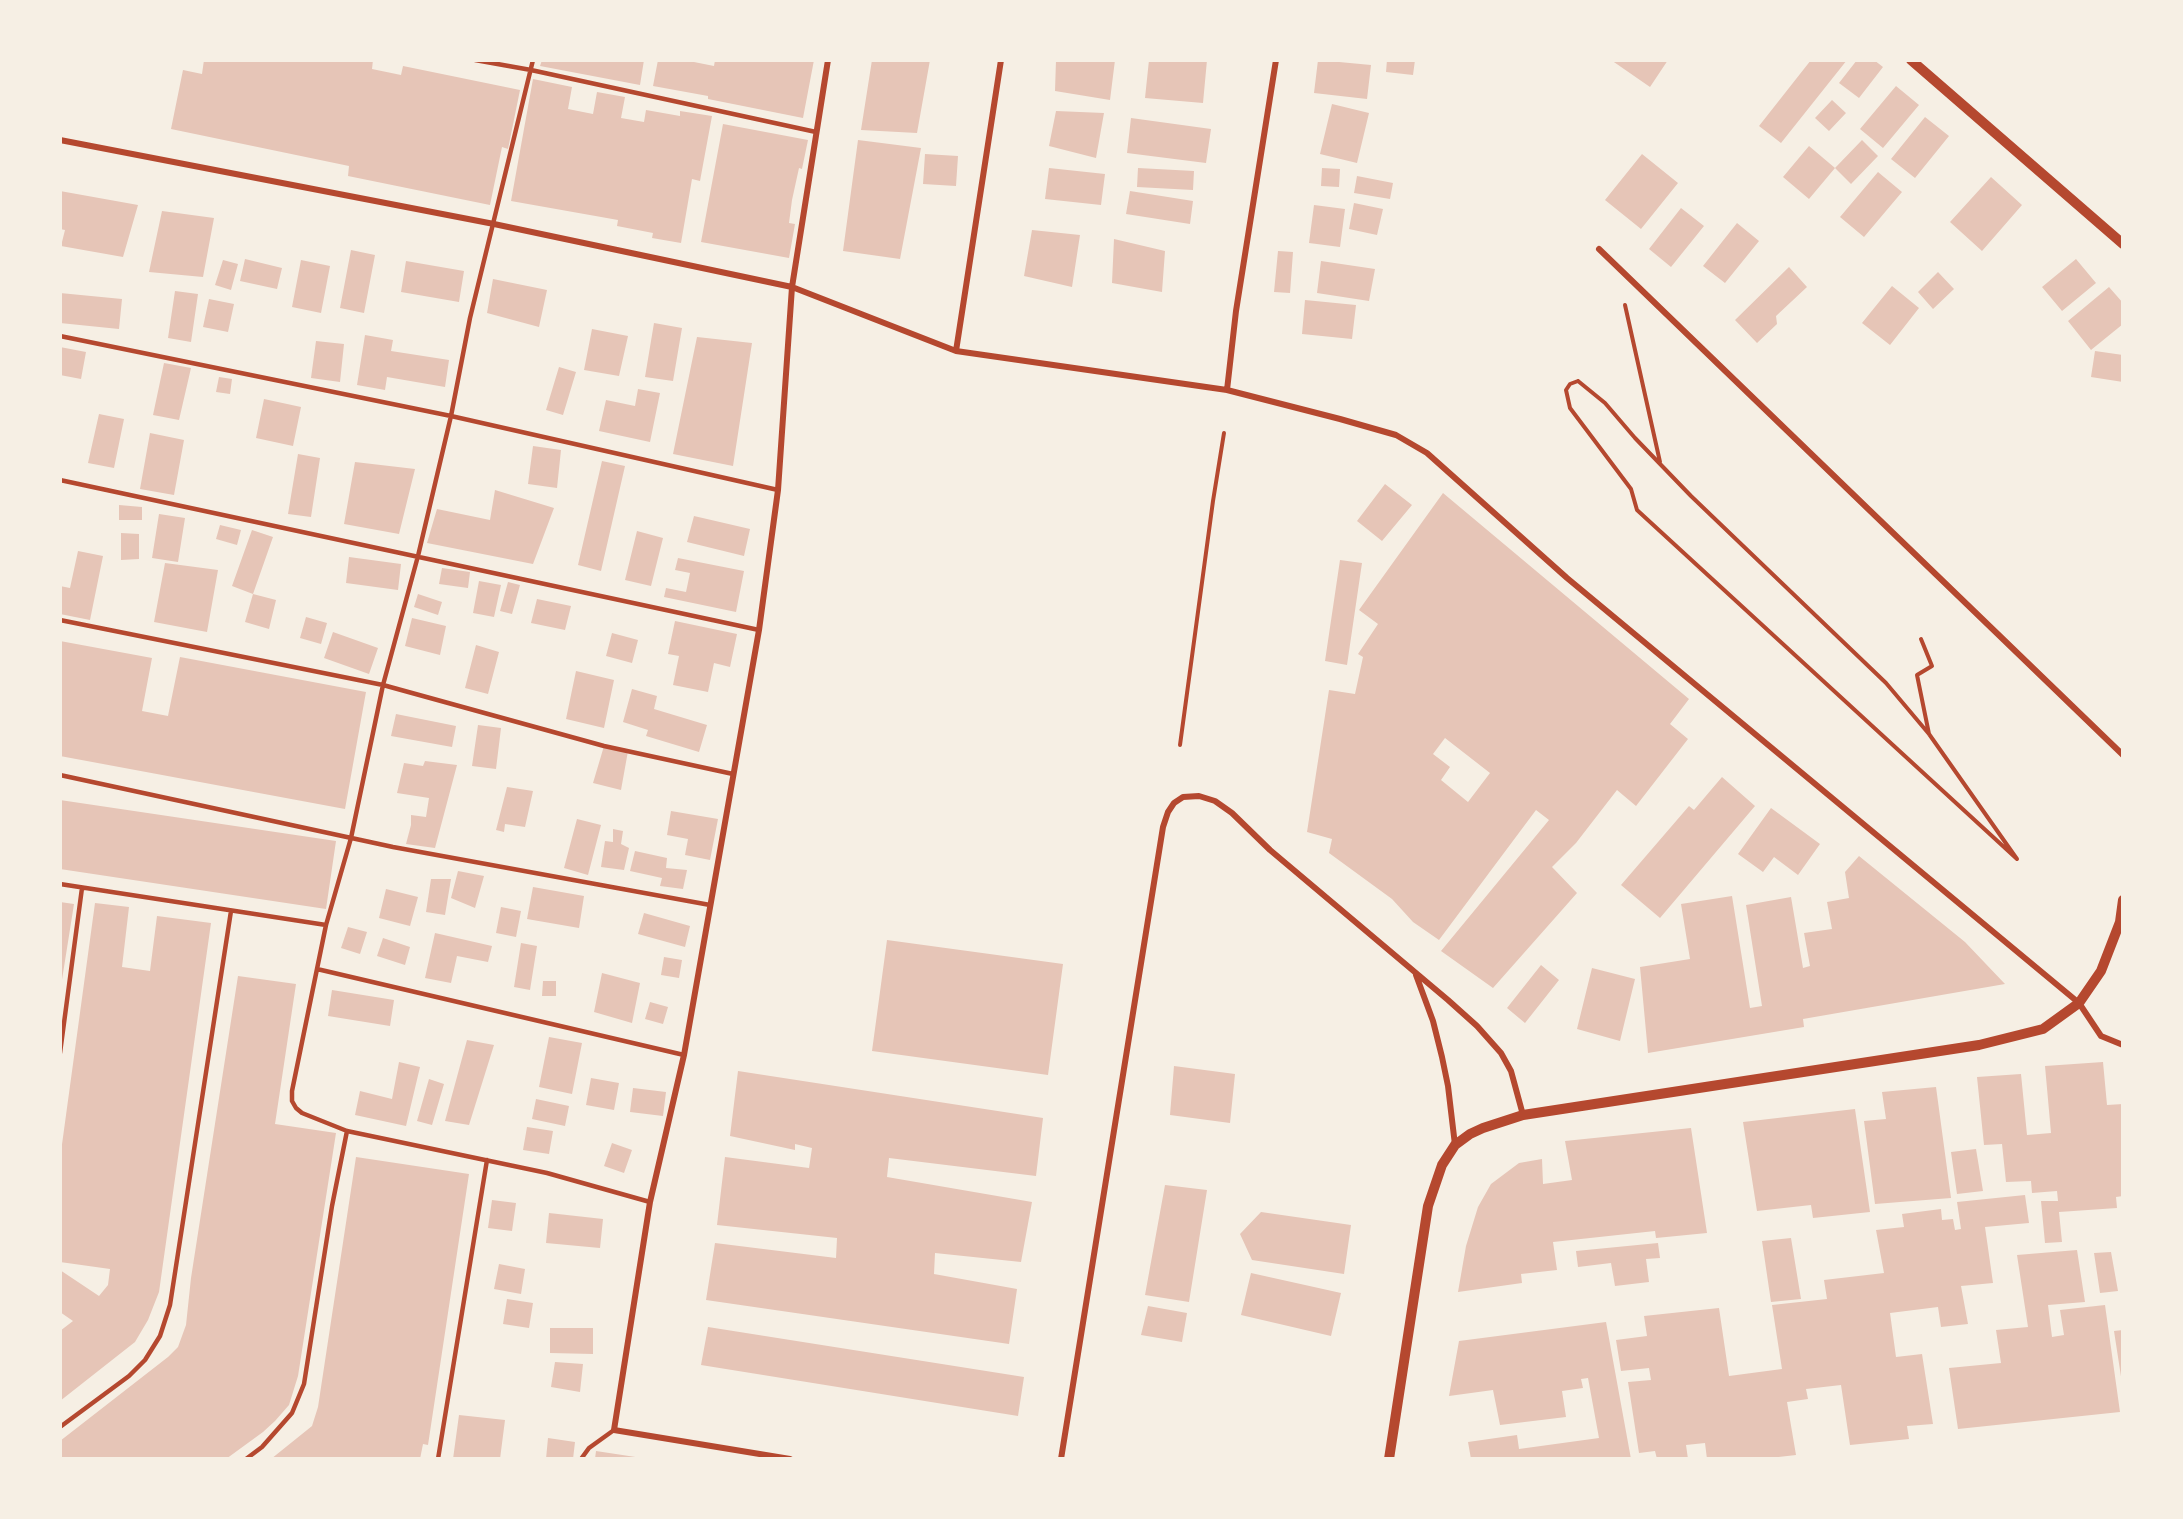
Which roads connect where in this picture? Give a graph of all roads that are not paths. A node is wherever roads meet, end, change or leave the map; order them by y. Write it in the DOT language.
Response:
graph roads {
  1 [pos="475,60"];
  2 [pos="533,60"];
  3 [pos="828,60"];
  4 [pos="1001,60"];
  5 [pos="1276,60"];
  6 [pos="1911,60"];
  7 [pos="531,70"];
  8 [pos="816,132"];
  9 [pos="60,141"];
  10 [pos="494,224"];
  11 [pos="2123,244"];
  12 [pos="1599,249"];
  13 [pos="792,287"];
  14 [pos="60,336"];
  15 [pos="956,351"];
  16 [pos="1227,390"];
  17 [pos="451,416"];
  18 [pos="60,480"];
  19 [pos="778,490"];
  20 [pos="418,556"];
  21 [pos="60,620"];
  22 [pos="759,630"];
  23 [pos="383,685"];
  24 [pos="2123,755"];
  25 [pos="734,774"];
  26 [pos="60,775"];
  27 [pos="351,838"];
  28 [pos="60,884"];
  29 [pos="82,888"];
  30 [pos="2123,900"];
  31 [pos="710,905"];
  32 [pos="231,911"];
  33 [pos="326,925"];
  34 [pos="317,969"];
  35 [pos="1415,974"];
  36 [pos="2079,1003"];
  37 [pos="2123,1045"];
  38 [pos="60,1053"];
  39 [pos="684,1055"];
  40 [pos="1523,1115"];
  41 [pos="347,1131"];
  42 [pos="1455,1145"];
  43 [pos="487,1160"];
  44 [pos="650,1202"];
  45 [pos="60,1427"];
  46 [pos="614,1430"];
  47 [pos="772,1458"];
  48 [pos="246,1459"];
  49 [pos="438,1459"];
  50 [pos="581,1459"];
  51 [pos="790,1459"];
  52 [pos="1061,1459"];
  53 [pos="1389,1459"];
  1 -- 7 [label="lane"];
  2 -- 7 [label="lane"];
  3 -- 8 [label="street"];
  4 -- 15 [label="street"];
  5 -- 16 [label="street"];
  6 -- 11 [label="street"];
  7 -- 8 [label="lane"];
  7 -- 10 [label="lane"];
  8 -- 13 [label="street"];
  9 -- 10 [label="street"];
  10 -- 13 [label="street"];
  10 -- 17 [label="lane"];
  12 -- 24 [label="street"];
  13 -- 15 [label="street"];
  13 -- 19 [label="street"];
  14 -- 17 [label="lane"];
  15 -- 16 [label="street"];
  16 -- 36 [label="street"];
  17 -- 19 [label="lane"];
  17 -- 20 [label="lane"];
  18 -- 20 [label="lane"];
  19 -- 22 [label="street"];
  20 -- 22 [label="lane"];
  20 -- 23 [label="lane"];
  21 -- 23 [label="lane"];
  22 -- 25 [label="street"];
  23 -- 25 [label="lane"];
  23 -- 27 [label="lane"];
  25 -- 31 [label="street"];
  26 -- 27 [label="lane"];
  27 -- 31 [label="lane"];
  27 -- 33 [label="lane"];
  28 -- 29 [label="lane"];
  29 -- 32 [label="lane"];
  29 -- 38 [label="lane"];
  30 -- 36 [label="street"];
  31 -- 39 [label="street"];
  32 -- 33 [label="lane"];
  32 -- 45 [label="lane"];
  33 -- 34 [label="lane"];
  34 -- 39 [label="lane"];
  34 -- 41 [label="lane"];
  35 -- 40 [label="street"];
  35 -- 42 [label="street"];
  35 -- 52 [label="street"];
  36 -- 37 [label="street"];
  36 -- 40 [label="street"];
  39 -- 44 [label="street"];
  40 -- 42 [label="street"];
  41 -- 43 [label="lane"];
  41 -- 48 [label="lane"];
  42 -- 53 [label="street"];
  43 -- 44 [label="lane"];
  43 -- 49 [label="lane"];
  44 -- 46 [label="street"];
  46 -- 47 [label="street"];
  46 -- 50 [label="lane"];
  47 -- 51 [label="street"];
}
